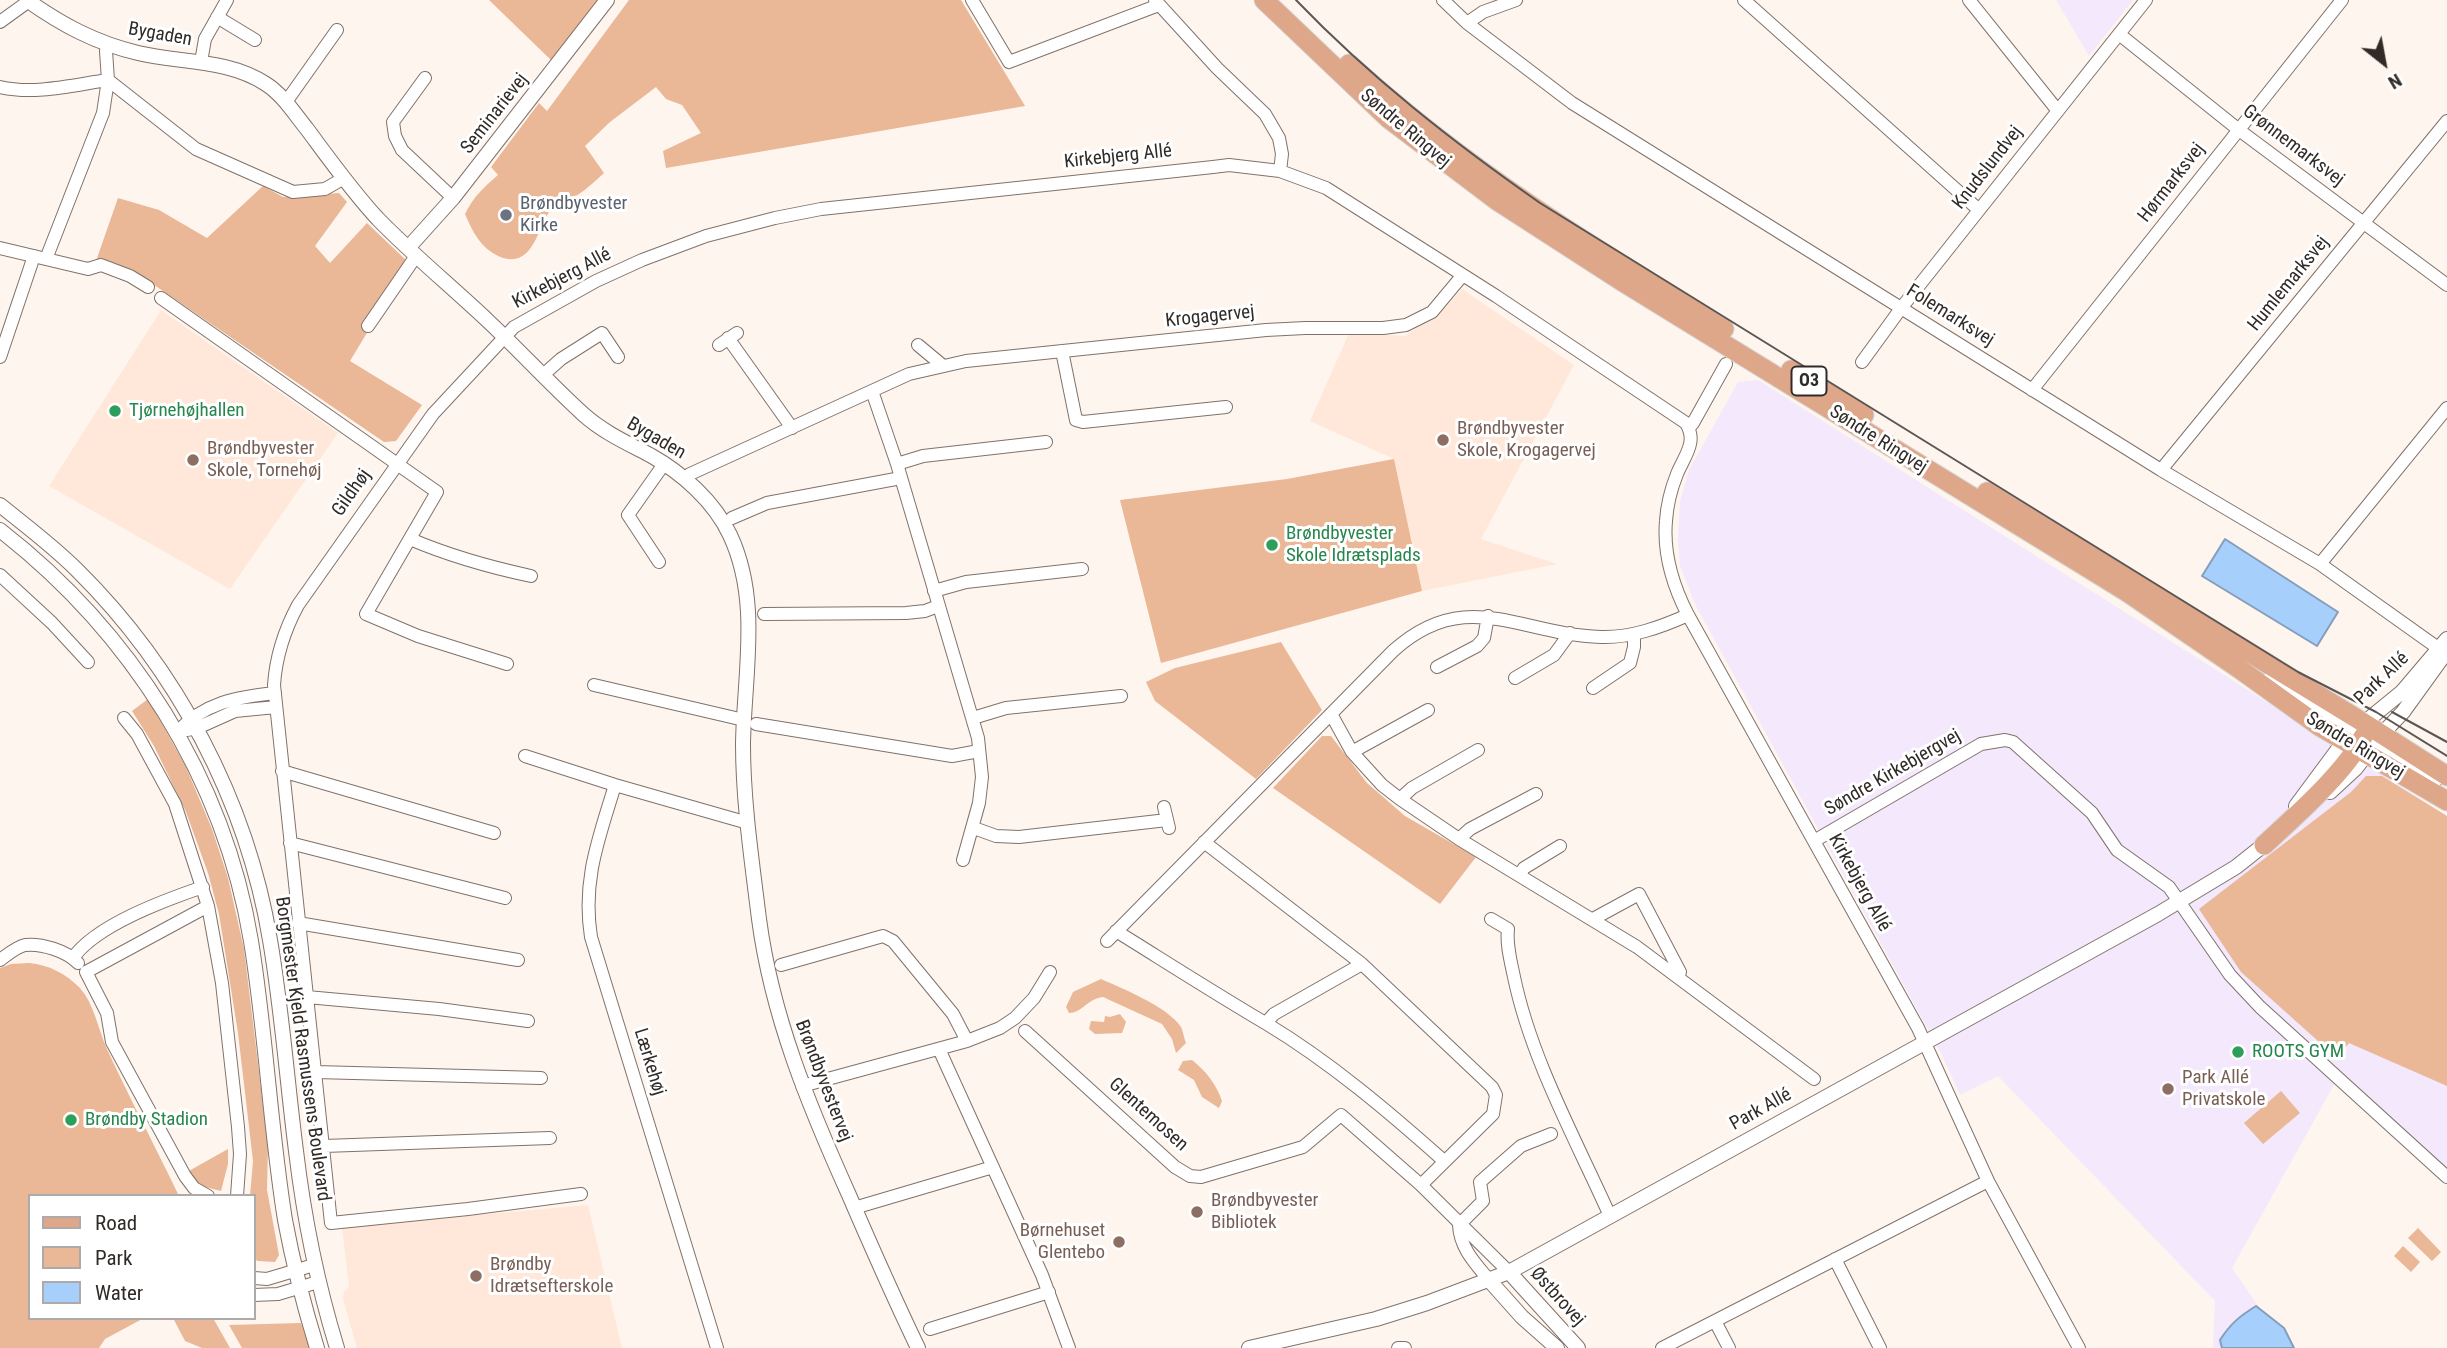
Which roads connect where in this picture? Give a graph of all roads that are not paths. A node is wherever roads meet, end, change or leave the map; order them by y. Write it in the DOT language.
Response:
graph roads {
  1 [pos="28,0"];
  2 [pos="227,0"];
  3 [pos="607,0"];
  4 [pos="972,0"];
  5 [pos="1264,0"];
  6 [pos="1283,0"];
  7 [pos="1443,0"];
  8 [pos="1516,0"];
  9 [pos="1744,0"];
  10 [pos="1969,0"];
  11 [pos="2146,0"];
  12 [pos="2343,0"];
  13 [pos="1156,3"];
  14 [pos="217,17"];
  15 [pos="0,22"];
  16 [pos="1467,23"];
  17 [pos="337,30"];
  18 [pos="2119,34"];
  19 [pos="255,40"];
  20 [pos="108,45"];
  21 [pos="201,62"];
  22 [pos="425,78"];
  23 [pos="108,80"];
  24 [pos="0,86"];
  25 [pos="286,102"];
  26 [pos="2057,111"];
  27 [pos="2447,121"];
  28 [pos="2239,130"];
  29 [pos="1280,172"];
  30 [pos="344,178"];
  31 [pos="453,198"];
  32 [pos="1979,210"];
  33 [pos="2364,222"];
  34 [pos="0,248"];
  35 [pos="412,252"];
  36 [pos="40,257"];
  37 [pos="1462,276"];
  38 [pos="2447,285"];
  39 [pos="148,287"];
  40 [pos="162,298"];
  41 [pos="1902,307"];
  42 [pos="368,326"];
  43 [pos="504,336"];
  44 [pos="728,339"];
  45 [pos="918,345"];
  46 [pos="1062,351"];
  47 [pos="0,357"];
  48 [pos="618,357"];
  49 [pos="1862,362"];
  50 [pos="1727,364"];
  51 [pos="942,365"];
  52 [pos="543,375"];
  53 [pos="2032,390"];
  54 [pos="872,391"];
  55 [pos="1226,407"];
  56 [pos="2447,408"];
  57 [pos="792,428"];
  58 [pos="1689,428"];
  59 [pos="1046,442"];
  60 [pos="397,462"];
  61 [pos="664,464"];
  62 [pos="897,464"];
  63 [pos="2161,470"];
  64 [pos="901,478"];
  65 [pos="685,479"];
  66 [pos="0,505"];
  67 [pos="732,518"];
  68 [pos="0,530"];
  69 [pos="410,539"];
  70 [pos="659,562"];
  71 [pos="2320,564"];
  72 [pos="1082,569"];
  73 [pos="0,575"];
  74 [pos="531,576"];
  75 [pos="934,591"];
  76 [pos="938,606"];
  77 [pos="764,614"];
  78 [pos="1688,615"];
  79 [pos="1488,616"];
  80 [pos="1570,633"];
  81 [pos="1633,634"];
  82 [pos="2445,648"];
  83 [pos="88,662"];
  84 [pos="507,664"];
  85 [pos="1437,667"];
  86 [pos="1515,678"];
  87 [pos="594,685"];
  88 [pos="1592,688"];
  89 [pos="275,693"];
  90 [pos="1121,696"];
  91 [pos="276,707"];
  92 [pos="1428,710"];
  93 [pos="1331,714"];
  94 [pos="2399,716"];
  95 [pos="124,718"];
  96 [pos="973,718"];
  97 [pos="750,722"];
  98 [pos="193,723"];
  99 [pos="177,733"];
  100 [pos="2363,739"];
  101 [pos="1478,750"];
  102 [pos="979,751"];
  103 [pos="1352,752"];
  104 [pos="525,756"];
  105 [pos="2447,766"];
  106 [pos="282,771"];
  107 [pos="2447,776"];
  108 [pos="2447,784"];
  109 [pos="615,785"];
  110 [pos="1536,794"];
  111 [pos="1400,799"];
  112 [pos="2447,802"];
  113 [pos="747,817"];
  114 [pos="1167,818"];
  115 [pos="974,828"];
  116 [pos="494,833"];
  117 [pos="1460,839"];
  118 [pos="1814,841"];
  119 [pos="1204,842"];
  120 [pos="290,843"];
  121 [pos="2264,845"];
  122 [pos="1560,846"];
  123 [pos="963,860"];
  124 [pos="1519,875"];
  125 [pos="203,887"];
  126 [pos="505,898"];
  127 [pos="2180,901"];
  128 [pos="208,906"];
  129 [pos="1491,919"];
  130 [pos="1593,919"];
  131 [pos="298,923"];
  132 [pos="1116,931"];
  133 [pos="1107,941"];
  134 [pos="73,957"];
  135 [pos="0,960"];
  136 [pos="517,960"];
  137 [pos="1362,964"];
  138 [pos="781,965"];
  139 [pos="86,972"];
  140 [pos="1050,972"];
  141 [pos="1678,977"];
  142 [pos="307,997"];
  143 [pos="528,1021"];
  144 [pos="1266,1023"];
  145 [pos="1025,1031"];
  146 [pos="967,1041"];
  147 [pos="1925,1044"];
  148 [pos="939,1049"];
  149 [pos="316,1072"];
  150 [pos="541,1078"];
  151 [pos="1814,1079"];
  152 [pos="802,1086"];
  153 [pos="1551,1134"];
  154 [pos="550,1138"];
  155 [pos="324,1146"];
  156 [pos="1444,1161"];
  157 [pos="993,1167"];
  158 [pos="238,1172"];
  159 [pos="2447,1177"];
  160 [pos="1988,1181"];
  161 [pos="1421,1185"];
  162 [pos="204,1194"];
  163 [pos="229,1194"];
  164 [pos="237,1194"];
  165 [pos="581,1194"];
  166 [pos="854,1208"];
  167 [pos="1610,1216"];
  168 [pos="1459,1225"];
  169 [pos="1835,1259"];
  170 [pos="314,1265"];
  171 [pos="296,1270"];
  172 [pos="1509,1272"];
  173 [pos="256,1278"];
  174 [pos="1489,1280"];
  175 [pos="318,1282"];
  176 [pos="300,1288"];
  177 [pos="1049,1292"];
  178 [pos="256,1295"];
  179 [pos="1715,1321"];
  180 [pos="930,1329"];
  181 [pos="317,1348"];
  182 [pos="337,1348"];
  183 [pos="716,1348"];
  184 [pos="918,1348"];
  185 [pos="1069,1348"];
  186 [pos="1249,1348"];
  187 [pos="1398,1348"];
  188 [pos="1405,1348"];
  189 [pos="1557,1348"];
  190 [pos="1578,1348"];
  191 [pos="1662,1348"];
  192 [pos="1728,1348"];
  193 [pos="1880,1348"];
  194 [pos="2079,1348"];
  1 -- 15 [label="street"];
  1 -- 20 [label="street, Bygaden"];
  2 -- 14 [label="street"];
  3 -- 31 [label="street, Seminarievej"];
  4 -- 13 [label="street"];
  5 -- 100 [label="main road, Søndre Ringvej / O3"];
  6 -- 100 [label="main road, Søndre Ringvej / O3"];
  7 -- 16 [label="street, Folemarksvej"];
  8 -- 16 [label="street"];
  9 -- 32 [label="street"];
  10 -- 26 [label="street"];
  11 -- 18 [label="street, Knudslundvej"];
  12 -- 28 [label="street, Hørmarksvej"];
  13 -- 29 [label="street"];
  14 -- 19 [label="street"];
  14 -- 21 [label="street"];
  16 -- 41 [label="street, Folemarksvej"];
  17 -- 25 [label="street"];
  18 -- 26 [label="street, Knudslundvej"];
  18 -- 28 [label="street, Grønnemarksvej"];
  20 -- 21 [label="street, Bygaden"];
  20 -- 23 [label="street"];
  21 -- 25 [label="street, Bygaden"];
  22 -- 31 [label="street"];
  23 -- 24 [label="street"];
  23 -- 30 [label="street"];
  23 -- 36 [label="street"];
  25 -- 30 [label="street, Bygaden"];
  26 -- 32 [label="street, Knudslundvej"];
  27 -- 33 [label="street, Humlemarksvej"];
  28 -- 33 [label="street, Grønnemarksvej"];
  28 -- 53 [label="street, Hørmarksvej"];
  29 -- 37 [label="street, Kirkebjerg Allé"];
  29 -- 43 [label="street, Kirkebjerg Allé"];
  30 -- 35 [label="street, Bygaden"];
  31 -- 35 [label="street, Seminarievej"];
  32 -- 41 [label="street, Knudslundvej"];
  33 -- 38 [label="street, Grønnemarksvej"];
  33 -- 63 [label="street, Humlemarksvej"];
  34 -- 36 [label="street"];
  35 -- 42 [label="street"];
  35 -- 43 [label="street, Bygaden"];
  36 -- 39 [label="street"];
  36 -- 47 [label="street"];
  37 -- 46 [label="street, Krogagervej"];
  37 -- 58 [label="street, Kirkebjerg Allé"];
  40 -- 60 [label="street"];
  41 -- 49 [label="street, Knudslundvej"];
  41 -- 53 [label="street, Folemarksvej"];
  43 -- 52 [label="street, Bygaden"];
  43 -- 60 [label="street, Gildhøj"];
  44 -- 57 [label="street"];
  45 -- 51 [label="street"];
  46 -- 51 [label="street, Krogagervej"];
  46 -- 55 [label="street"];
  48 -- 52 [label="street"];
  50 -- 58 [label="street, Kirkebjerg Allé"];
  51 -- 54 [label="street, Krogagervej"];
  52 -- 61 [label="street, Bygaden"];
  53 -- 63 [label="street, Folemarksvej"];
  54 -- 57 [label="street, Krogagervej"];
  54 -- 62 [label="street"];
  56 -- 71 [label="street"];
  57 -- 65 [label="street, Krogagervej"];
  58 -- 78 [label="street, Kirkebjerg Allé"];
  59 -- 62 [label="street"];
  60 -- 69 [label="street"];
  60 -- 89 [label="street, Gildhøj"];
  61 -- 65 [label="street, Bygaden"];
  61 -- 70 [label="street"];
  62 -- 64 [label="street"];
  63 -- 71 [label="street, Folemarksvej"];
  64 -- 67 [label="street"];
  64 -- 75 [label="street"];
  65 -- 97 [label="street, Bygaden"];
  66 -- 98 [label="street, Borgmester Kjeld Rasmussens Boulevard"];
  68 -- 99 [label="street, Borgmester Kjeld Rasmussens Boulevard"];
  69 -- 74 [label="street"];
  69 -- 84 [label="street"];
  71 -- 82 [label="street, Folemarksvej"];
  72 -- 75 [label="street"];
  73 -- 83 [label="street"];
  75 -- 76 [label="street"];
  76 -- 77 [label="street"];
  76 -- 96 [label="street"];
  78 -- 81 [label="street"];
  78 -- 118 [label="street, Kirkebjerg Allé"];
  79 -- 80 [label="street"];
  79 -- 85 [label="street"];
  79 -- 93 [label="street"];
  80 -- 81 [label="street"];
  80 -- 86 [label="street"];
  81 -- 88 [label="street"];
  82 -- 94 [label="street, Park Allé"];
  82 -- 100 [label="street, Park Allé"];
  87 -- 97 [label="street"];
  89 -- 91 [label="street, Gildhøj"];
  89 -- 98 [label="street"];
  90 -- 96 [label="street"];
  91 -- 98 [label="street"];
  91 -- 106 [label="street, Gildhøj"];
  92 -- 103 [label="street"];
  93 -- 103 [label="street"];
  93 -- 119 [label="street"];
  94 -- 100 [label="street, Park Allé"];
  94 -- 105 [label="street"];
  95 -- 125 [label="street"];
  96 -- 102 [label="street"];
  97 -- 102 [label="street"];
  97 -- 113 [label="street, Bygaden"];
  98 -- 99 [label="street"];
  98 -- 170 [label="street, Borgmester Kjeld Rasmussens Boulevard"];
  99 -- 171 [label="street, Borgmester Kjeld Rasmussens Boulevard"];
  100 -- 107 [label="main road, Søndre Ringvej / O3"];
  100 -- 108 [label="street"];
  100 -- 112 [label="main road, Søndre Ringvej / O3"];
  100 -- 121 [label="main road"];
  101 -- 111 [label="street"];
  102 -- 115 [label="street"];
  103 -- 111 [label="street"];
  104 -- 109 [label="street"];
  106 -- 116 [label="street"];
  106 -- 120 [label="street, Gildhøj"];
  109 -- 113 [label="street"];
  109 -- 183 [label="street, Lærkehøj"];
  110 -- 117 [label="street"];
  111 -- 117 [label="street"];
  113 -- 152 [label="street, Brøndbyvestervej"];
  114 -- 115 [label="street"];
  115 -- 123 [label="street"];
  117 -- 124 [label="street"];
  118 -- 127 [label="street, Søndre Kirkebjergvej"];
  118 -- 147 [label="street, Kirkebjerg Allé"];
  119 -- 132 [label="street"];
  119 -- 137 [label="street"];
  120 -- 126 [label="street"];
  120 -- 131 [label="street, Gildhøj"];
  121 -- 127 [label="street, Park Allé"];
  122 -- 124 [label="street"];
  124 -- 130 [label="street"];
  125 -- 128 [label="street"];
  125 -- 134 [label="street"];
  127 -- 147 [label="street, Park Allé"];
  127 -- 159 [label="street, Søndre Kirkebjergvej"];
  128 -- 139 [label="street"];
  128 -- 158 [label="street"];
  129 -- 167 [label="street"];
  130 -- 141 [label="street"];
  130 -- 141 [label="street"];
  131 -- 136 [label="street"];
  131 -- 142 [label="street, Gildhøj"];
  132 -- 133 [label="street"];
  132 -- 144 [label="street"];
  134 -- 135 [label="street"];
  134 -- 139 [label="street"];
  137 -- 144 [label="street"];
  137 -- 156 [label="street"];
  138 -- 146 [label="street"];
  139 -- 162 [label="street"];
  140 -- 146 [label="street"];
  141 -- 151 [label="street"];
  142 -- 143 [label="street"];
  142 -- 149 [label="street, Gildhøj"];
  144 -- 156 [label="street"];
  145 -- 161 [label="street, Glentemosen"];
  146 -- 148 [label="street"];
  147 -- 160 [label="street, Kirkebjerg Allé"];
  147 -- 167 [label="street, Park Allé"];
  148 -- 152 [label="street"];
  148 -- 157 [label="street"];
  149 -- 150 [label="street"];
  149 -- 155 [label="street, Gildhøj"];
  152 -- 166 [label="street, Brøndbyvestervej"];
  153 -- 168 [label="street"];
  154 -- 155 [label="street"];
  155 -- 165 [label="street, Gildhøj"];
  156 -- 161 [label="street"];
  157 -- 166 [label="street"];
  157 -- 177 [label="street"];
  158 -- 163 [label="street"];
  158 -- 164 [label="street"];
  160 -- 169 [label="street"];
  160 -- 194 [label="street, Kirkebjerg Allé"];
  161 -- 168 [label="street, Glentemosen"];
  166 -- 184 [label="street, Brøndbyvestervej"];
  167 -- 172 [label="street, Park Allé"];
  168 -- 172 [label="street, Glentemosen"];
  168 -- 174 [label="street, Glentemosen"];
  169 -- 179 [label="street"];
  169 -- 193 [label="street"];
  170 -- 171 [label="street"];
  170 -- 175 [label="street, Borgmester Kjeld Rasmussens Boulevard"];
  171 -- 173 [label="street"];
  171 -- 176 [label="street, Borgmester Kjeld Rasmussens Boulevard"];
  172 -- 174 [label="street, Park Allé"];
  172 -- 190 [label="street, Østbrovej"];
  174 -- 186 [label="street, Park Allé"];
  174 -- 189 [label="street, Østbrovej"];
  175 -- 176 [label="street"];
  175 -- 182 [label="street, Borgmester Kjeld Rasmussens Boulevard"];
  176 -- 178 [label="street"];
  176 -- 181 [label="street, Borgmester Kjeld Rasmussens Boulevard"];
  177 -- 180 [label="street"];
  177 -- 185 [label="street"];
  179 -- 191 [label="street"];
  179 -- 192 [label="street"];
  187 -- 188 [label="street"];
}
